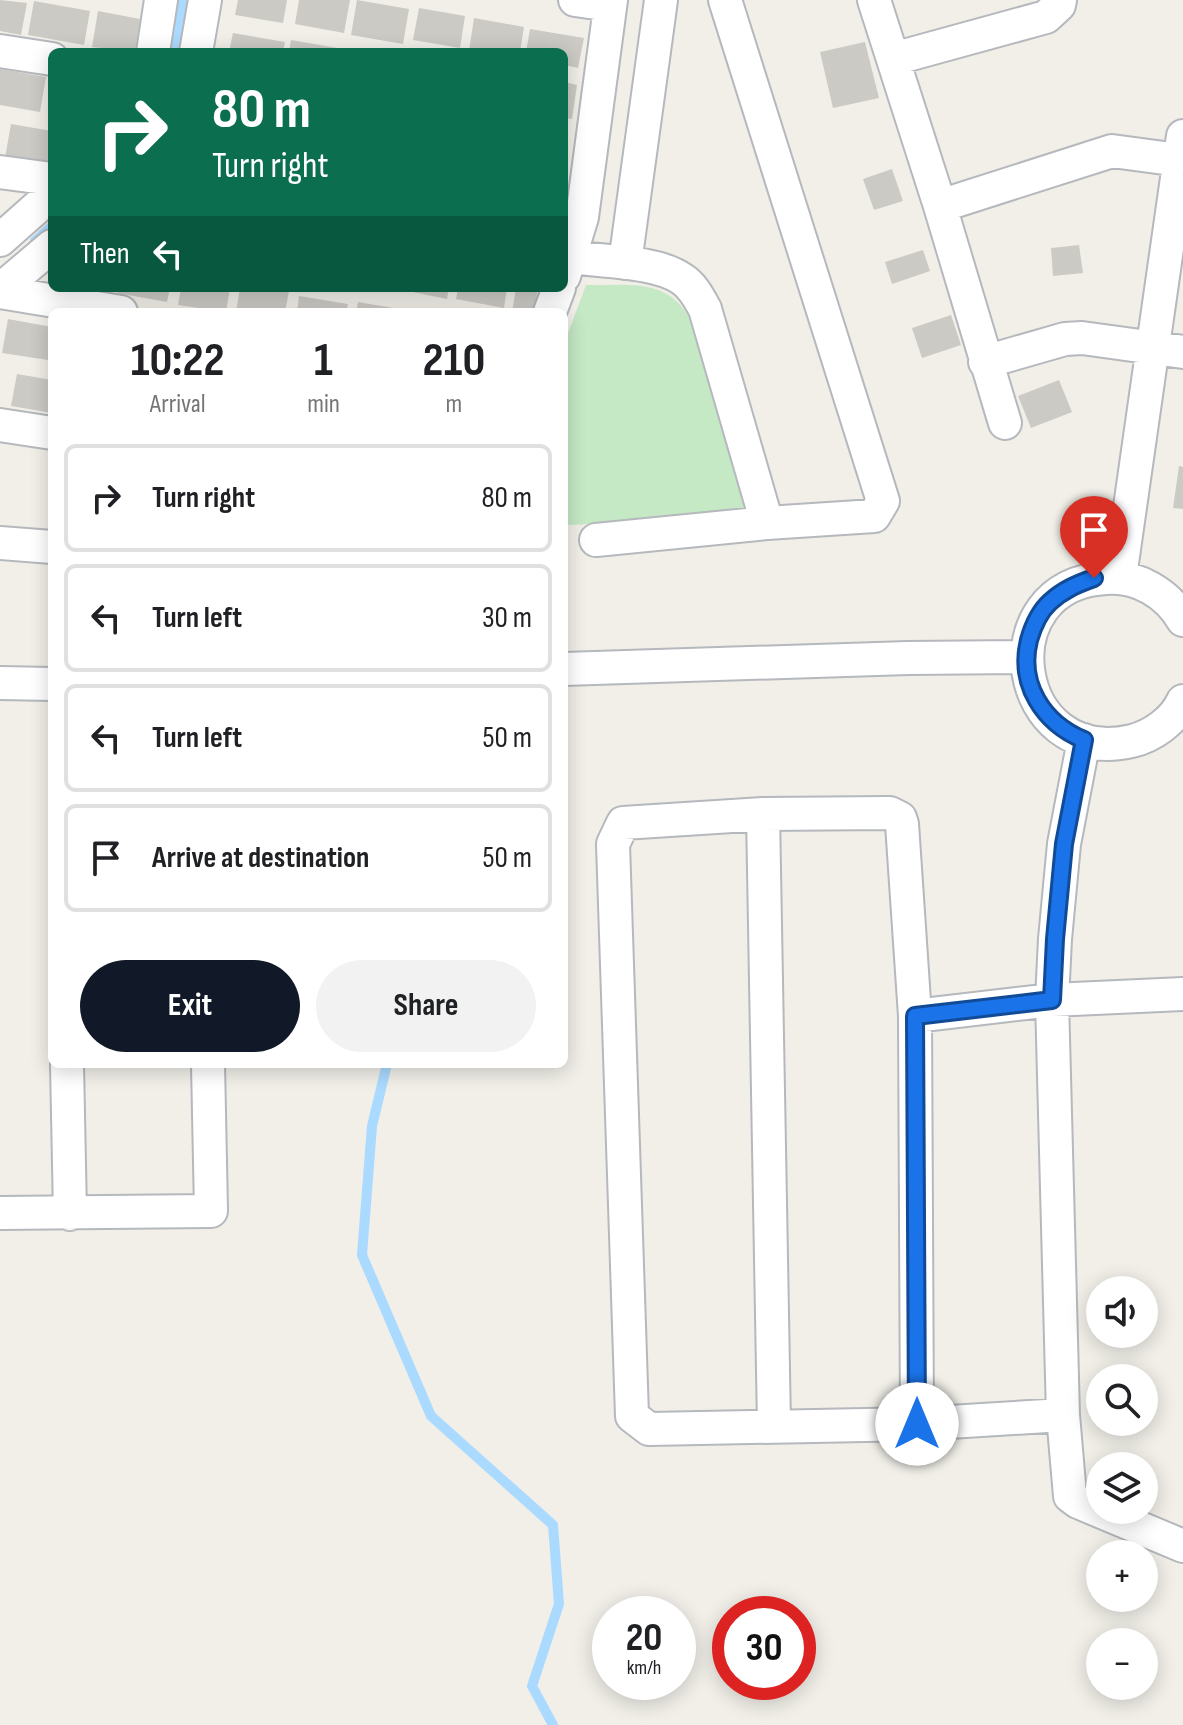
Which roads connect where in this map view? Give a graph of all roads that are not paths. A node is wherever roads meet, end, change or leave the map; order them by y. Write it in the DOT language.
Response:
graph roads {
  1 [pos="161,0"];
  2 [pos="205,0"];
  3 [pos="575,0"];
  4 [pos="661,0"];
  5 [pos="725,0"];
  6 [pos="874,0"];
  7 [pos="1060,0"];
  8 [pos="610,2"];
  9 [pos="154,48"];
  10 [pos="197,48"];
  11 [pos="0,51"];
  12 [pos="48,58"];
  13 [pos="893,59"];
  14 [pos="578,136"];
  15 [pos="1181,148"];
  16 [pos="0,172"];
  17 [pos="48,178"];
  18 [pos="48,198"];
  19 [pos="940,206"];
  20 [pos="0,240"];
  21 [pos="48,249"];
  22 [pos="568,257"];
  23 [pos="568,263"];
  24 [pos="625,263"];
  25 [pos="0,291"];
  26 [pos="98,308"];
  27 [pos="1169,350"];
  28 [pos="985,362"];
  29 [pos="1005,423"];
  30 [pos="0,425"];
  31 [pos="48,432"];
  32 [pos="767,523"];
  33 [pos="596,540"];
  34 [pos="0,543"];
  35 [pos="48,547"];
  36 [pos="1120,577"];
  37 [pos="1183,620"];
  38 [pos="1025,657"];
  39 [pos="568,669"];
  40 [pos="0,683"];
  41 [pos="48,684"];
  42 [pos="1183,701"];
  43 [pos="1084,740"];
  44 [pos="763,814"];
  45 [pos="1183,994"];
  46 [pos="1052,1000"];
  47 [pos="915,1016"];
  48 [pos="67,1068"];
  49 [pos="208,1068"];
  50 [pos="0,1213"];
  51 [pos="70,1214"];
  52 [pos="1063,1415"];
  53 [pos="917,1424"];
  54 [pos="774,1425"];
  55 [pos="1183,1546"];
  1 -- 9 [label="street"];
  2 -- 10 [label="street"];
  3 -- 8 [label="street"];
  4 -- 24 [label="street"];
  5 -- 32 [label="street"];
  6 -- 13 [label="street"];
  7 -- 13 [label="street"];
  8 -- 14 [label="street"];
  11 -- 12 [label="street"];
  13 -- 19 [label="street"];
  14 -- 22 [label="street"];
  15 -- 19 [label="street"];
  15 -- 27 [label="street"];
  16 -- 17 [label="street"];
  18 -- 20 [label="street"];
  19 -- 28 [label="street"];
  21 -- 25 [label="street"];
  23 -- 24 [label="street"];
  24 -- 32 [label="street"];
  25 -- 26 [label="street"];
  27 -- 28 [label="street"];
  27 -- 36 [label="street"];
  28 -- 29 [label="street"];
  30 -- 31 [label="street"];
  32 -- 33 [label="street"];
  34 -- 35 [label="street"];
  36 -- 37 [label="street"];
  36 -- 38 [label="street"];
  38 -- 39 [label="street"];
  38 -- 43 [label="street"];
  40 -- 41 [label="street"];
  42 -- 43 [label="street"];
  43 -- 46 [label="street"];
  44 -- 47 [label="street"];
  44 -- 54 [label="street"];
  44 -- 54 [label="street"];
  45 -- 46 [label="street"];
  46 -- 47 [label="street"];
  46 -- 52 [label="street"];
  47 -- 53 [label="street"];
  48 -- 51 [label="street"];
  49 -- 51 [label="street"];
  50 -- 51 [label="street"];
  52 -- 53 [label="street"];
  52 -- 55 [label="street"];
  53 -- 54 [label="street"];
}
